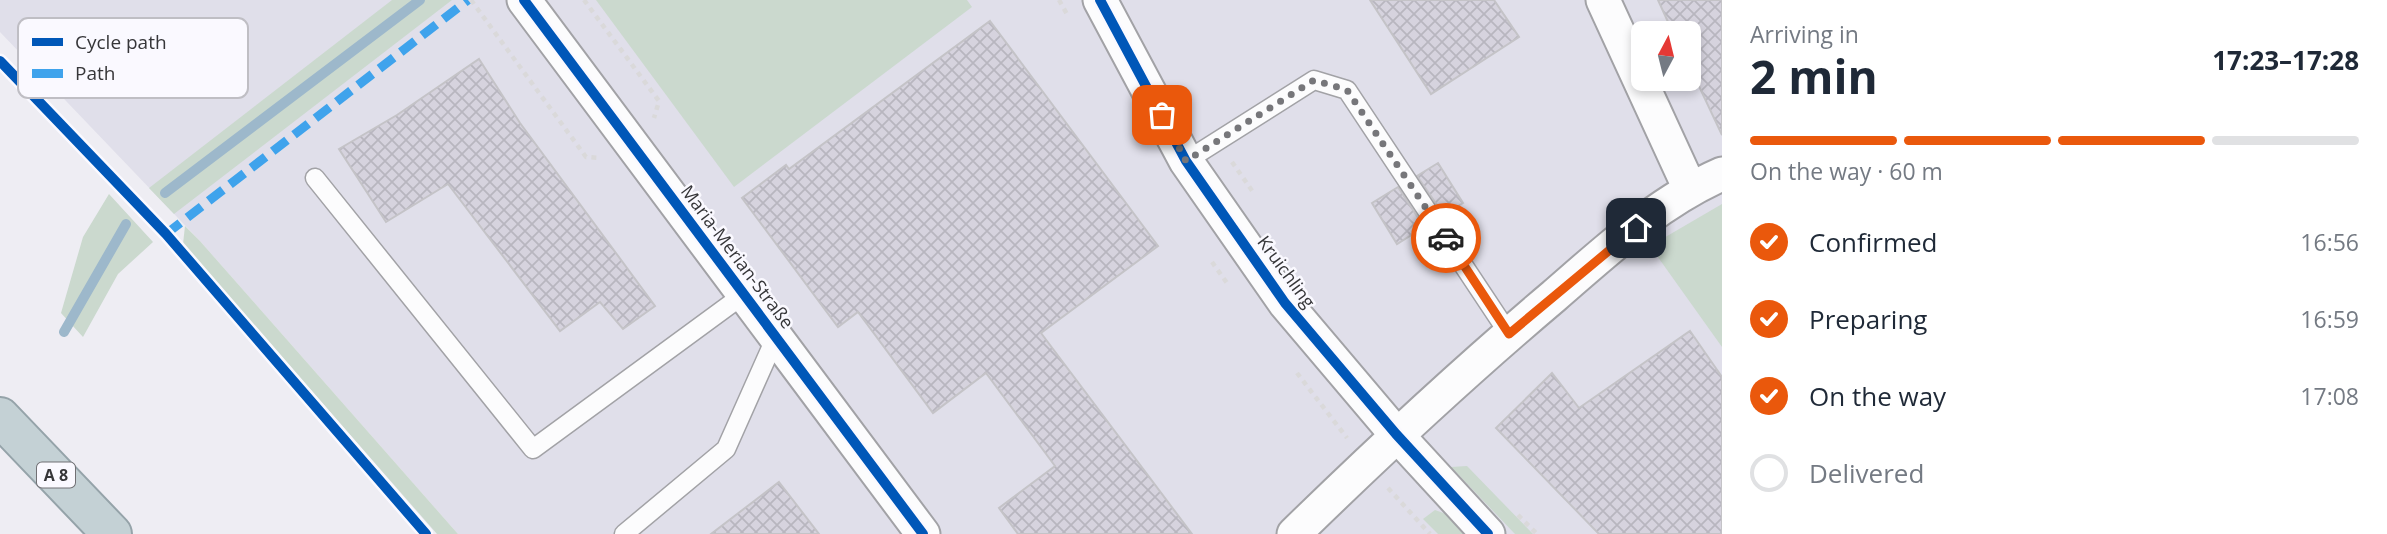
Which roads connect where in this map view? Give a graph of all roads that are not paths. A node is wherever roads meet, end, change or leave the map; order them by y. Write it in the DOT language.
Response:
graph roads {
  1 [pos="524,0"];
  2 [pos="1100,0"];
  3 [pos="1603,0"];
  4 [pos="1186,161"];
  5 [pos="1722,174"];
  6 [pos="315,178"];
  7 [pos="1690,189"];
  8 [pos="743,295"];
  9 [pos="1509,334"];
  10 [pos="775,338"];
  11 [pos="0,417"];
  12 [pos="1396,434"];
  13 [pos="112,534"];
  14 [pos="624,534"];
  15 [pos="923,534"];
  16 [pos="1294,534"];
  17 [pos="1488,534"];
  1 -- 8 [label="street, Maria-Merian-Straße"];
  2 -- 4 [label="street, Kruichling"];
  3 -- 7 [label="street"];
  4 -- 9 [label="lane"];
  4 -- 12 [label="street, Kruichling"];
  5 -- 7 [label="street"];
  6 -- 8 [label="lane"];
  7 -- 9 [label="street"];
  8 -- 10 [label="street, Maria-Merian-Straße"];
  9 -- 12 [label="street"];
  10 -- 14 [label="lane"];
  10 -- 15 [label="street, Maria-Merian-Straße"];
  11 -- 13 [label="highway, A 8"];
  12 -- 16 [label="street"];
  12 -- 17 [label="street, Kruichling"];
}
